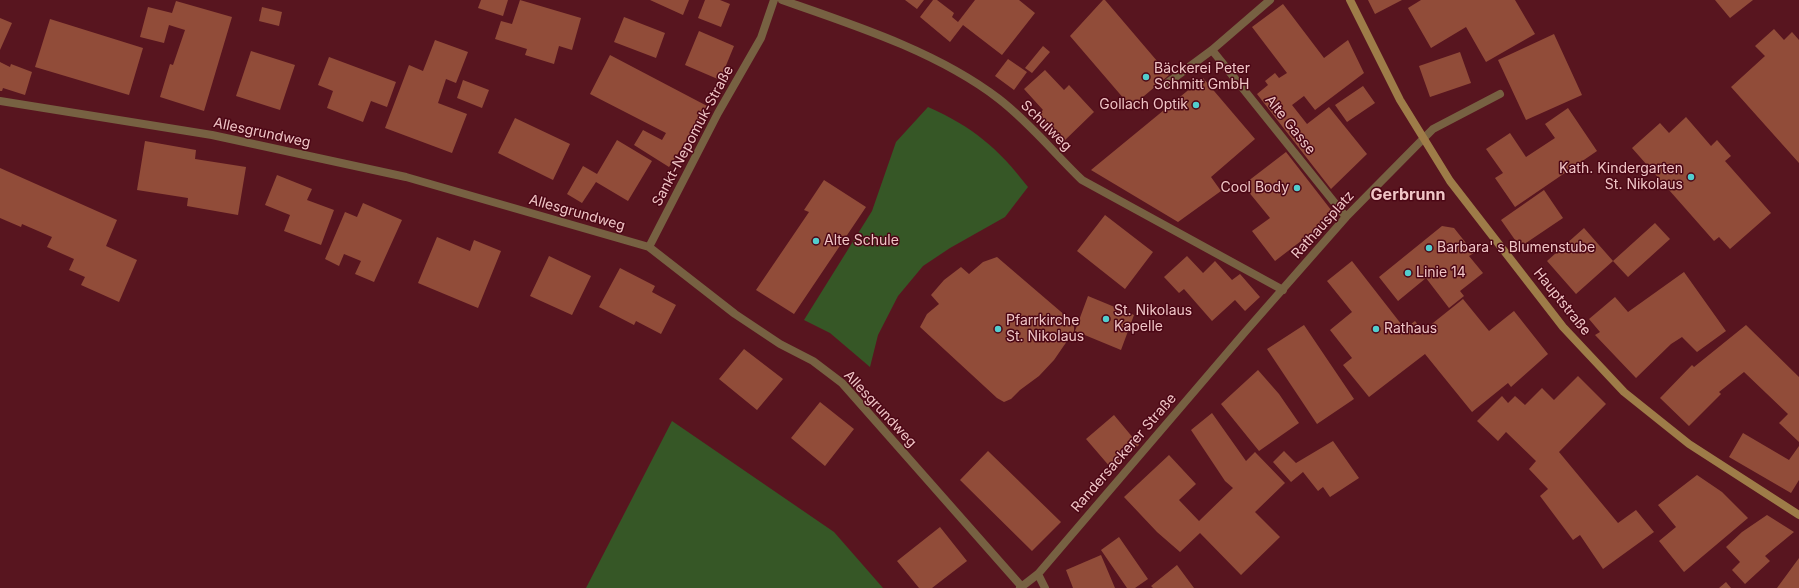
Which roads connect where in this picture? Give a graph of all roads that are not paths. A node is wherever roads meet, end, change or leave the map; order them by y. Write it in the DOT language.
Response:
graph roads {
  1 [pos="774,0"];
  2 [pos="782,0"];
  3 [pos="1270,0"];
  4 [pos="1350,0"];
  5 [pos="1212,50"];
  6 [pos="1166,84"];
  7 [pos="1500,94"];
  8 [pos="0,101"];
  9 [pos="1423,139"];
  10 [pos="1346,217"];
  11 [pos="649,247"];
  12 [pos="1283,290"];
  13 [pos="1245,332"];
  14 [pos="1799,515"];
  15 [pos="1038,574"];
  16 [pos="1021,587"];
  17 [pos="1045,588"];
  1 -- 11 [label="street, Sankt-Nepomuk-Straße"];
  2 -- 12 [label="street, Schulweg"];
  3 -- 5 [label="street"];
  4 -- 9 [label="street, Hauptstraße"];
  5 -- 6 [label="street"];
  5 -- 10 [label="street, Alte Gasse"];
  7 -- 9 [label="street, Rathausplatz"];
  8 -- 11 [label="street, Allesgrundweg"];
  9 -- 10 [label="street, Rathausplatz"];
  9 -- 14 [label="street, Hauptstraße"];
  10 -- 12 [label="street, Rathausplatz"];
  11 -- 16 [label="street, Allesgrundweg"];
  12 -- 13 [label="street, Rathausplatz"];
  13 -- 15 [label="street, Randersackerer Straße"];
  15 -- 16 [label="street, Randersackerer Straße"];
  15 -- 17 [label="street"];
}
